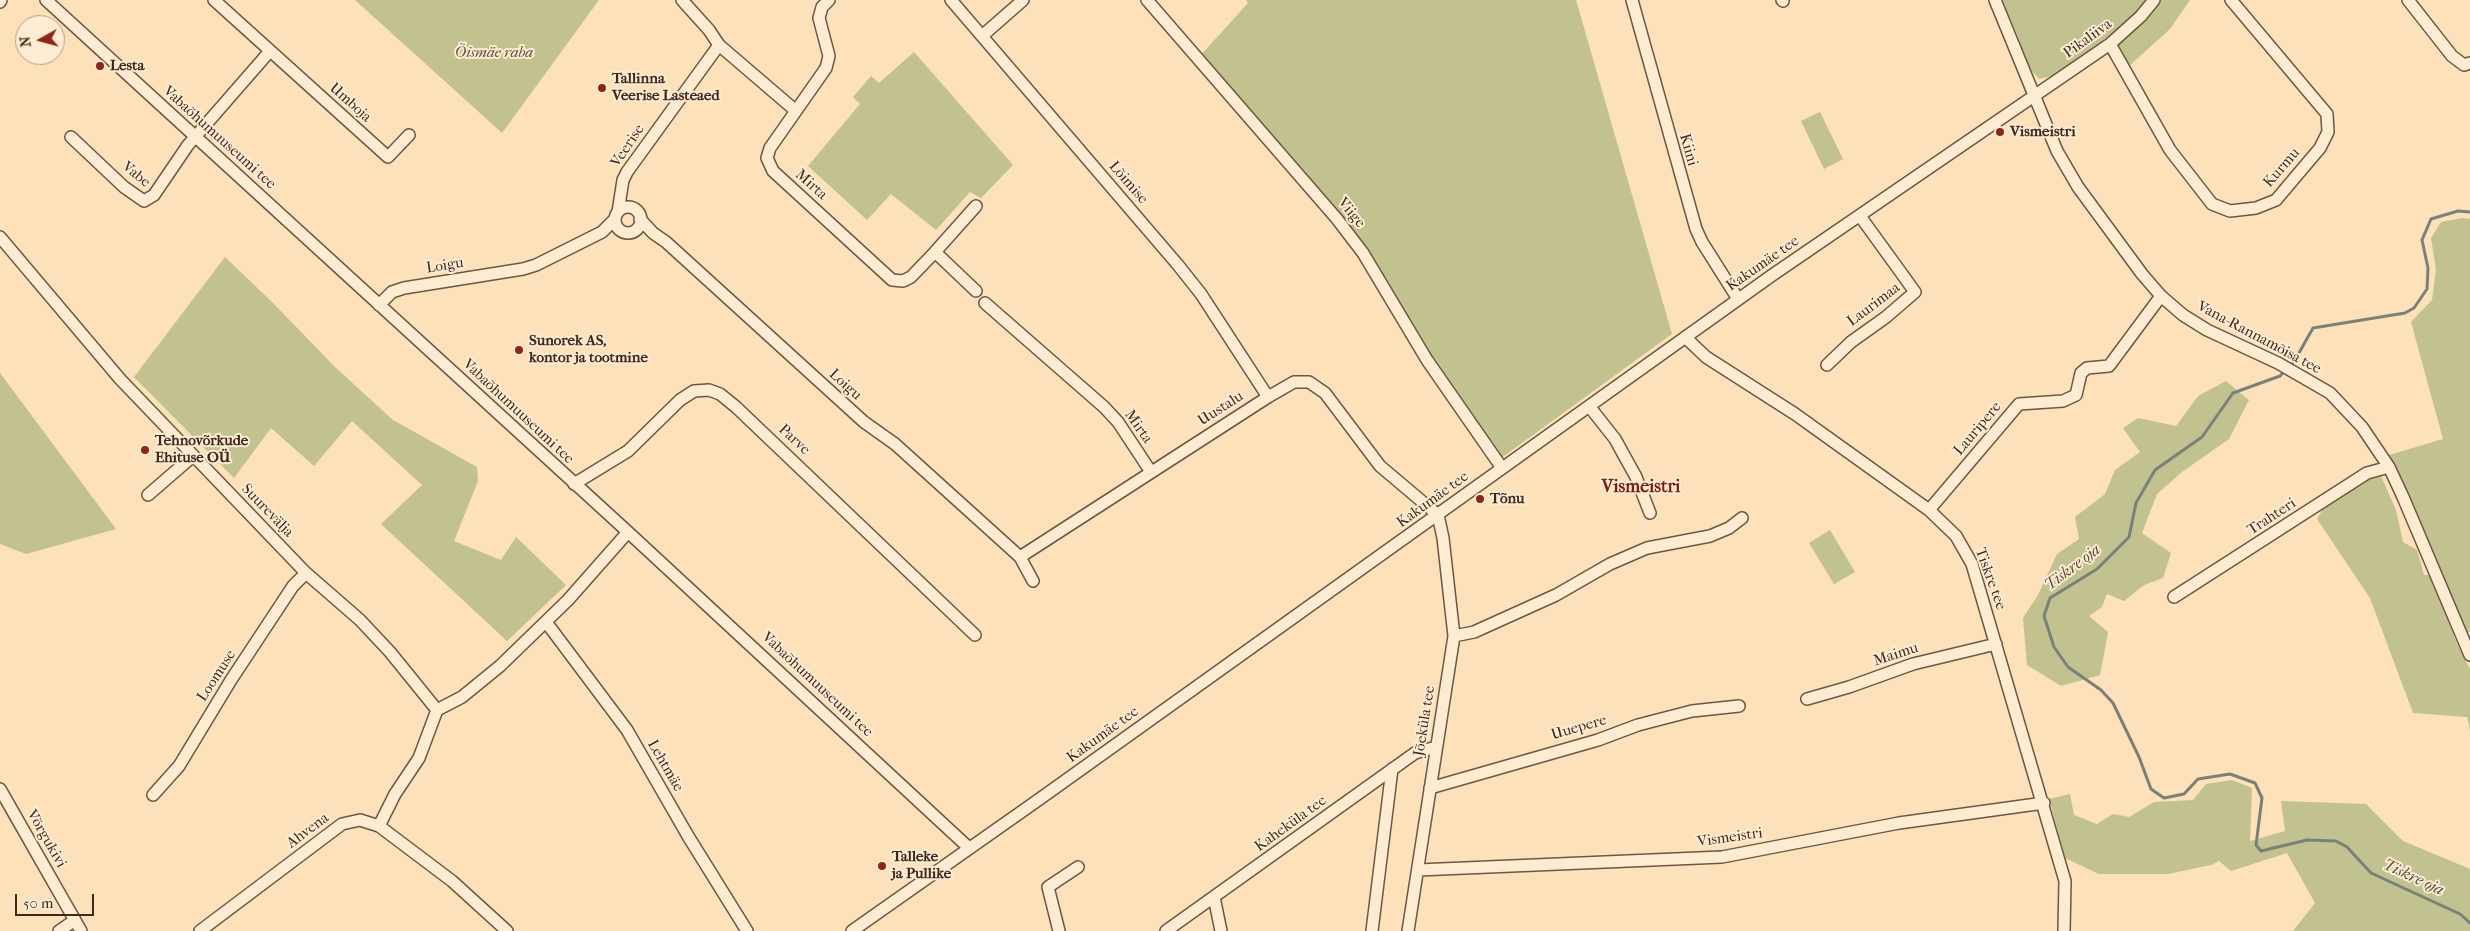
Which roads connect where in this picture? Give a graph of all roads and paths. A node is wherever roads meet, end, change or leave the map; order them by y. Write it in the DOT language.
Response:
graph roads {
  1 [pos="46,0"];
  2 [pos="214,0"];
  3 [pos="682,0"];
  4 [pos="829,0"];
  5 [pos="951,0"];
  6 [pos="1024,0"];
  7 [pos="1147,0"];
  8 [pos="1632,0"];
  9 [pos="1995,0"];
  10 [pos="2154,0"];
  11 [pos="2231,0"];
  12 [pos="2408,0"];
  13 [pos="982,36"];
  14 [pos="2110,44"];
  15 [pos="719,45"];
  16 [pos="270,51"];
  17 [pos="2470,63"];
  18 [pos="2033,95"];
  19 [pos="796,111"];
  20 [pos="409,135"];
  21 [pos="71,137"];
  22 [pos="195,137"];
  23 [pos="621,191"];
  24 [pos="976,206"];
  25 [pos="633,208"];
  26 [pos="616,215"];
  27 [pos="1860,216"];
  28 [pos="640,219"];
  29 [pos="629,231"];
  30 [pos="602,232"];
  31 [pos="652,233"];
  32 [pos="0,237"];
  33 [pos="935,252"];
  34 [pos="976,291"];
  35 [pos="2161,296"];
  36 [pos="1738,299"];
  37 [pos="985,302"];
  38 [pos="380,305"];
  39 [pos="1685,337"];
  40 [pos="1827,365"];
  41 [pos="1268,397"];
  42 [pos="1589,406"];
  43 [pos="193,456"];
  44 [pos="2389,467"];
  45 [pos="1502,468"];
  46 [pos="1151,472"];
  47 [pos="574,484"];
  48 [pos="148,495"];
  49 [pos="1929,510"];
  50 [pos="1650,513"];
  51 [pos="1438,515"];
  52 [pos="1742,518"];
  53 [pos="628,532"];
  54 [pos="1020,557"];
  55 [pos="306,573"];
  56 [pos="1032,582"];
  57 [pos="2174,597"];
  58 [pos="546,622"];
  59 [pos="976,634"];
  60 [pos="1454,636"];
  61 [pos="1996,644"];
  62 [pos="2470,655"];
  63 [pos="1807,699"];
  64 [pos="1739,706"];
  65 [pos="437,710"];
  66 [pos="1436,747"];
  67 [pos="1392,769"];
  68 [pos="1430,788"];
  69 [pos="153,795"];
  70 [pos="2,796"];
  71 [pos="2044,803"];
  72 [pos="380,826"];
  73 [pos="968,847"];
  74 [pos="1078,867"];
  75 [pos="1418,870"];
  76 [pos="1214,897"];
  77 [pos="75,920"];
  78 [pos="855,930"];
  79 [pos="59,931"];
  80 [pos="81,931"];
  81 [pos="200,931"];
  82 [pos="507,931"];
  83 [pos="747,931"];
  84 [pos="1059,931"];
  85 [pos="1166,931"];
  86 [pos="1221,931"];
  87 [pos="1372,931"];
  88 [pos="1408,931"];
  89 [pos="2064,931"];
  1 -- 22 [label="street, Vabaõhumuuseumi tee"];
  2 -- 16 [label="street, Umboja"];
  3 -- 15 [label="street"];
  4 -- 19 [label="street, Mirta"];
  5 -- 13 [label="street, Lõimise"];
  6 -- 13 [label="street"];
  7 -- 45 [label="street, Viige"];
  8 -- 36 [label="street, Kiini"];
  9 -- 18 [label="street, Vana-Rannamõisa tee"];
  10 -- 14 [label="street, Pikaliiva"];
  11 -- 14 [label="street, Kurmu"];
  12 -- 17 [label="street"];
  13 -- 41 [label="street, Lõimise"];
  14 -- 18 [label="street, Pikaliiva"];
  15 -- 19 [label="street"];
  15 -- 23 [label="street, Veerise"];
  16 -- 20 [label="street, Umboja"];
  16 -- 22 [label="street"];
  18 -- 27 [label="street, Kakumäe tee"];
  18 -- 35 [label="street, Vana-Rannamõisa tee"];
  19 -- 33 [label="street, Mirta"];
  21 -- 22 [label="street, Vabe"];
  22 -- 38 [label="street, Vabaõhumuuseumi tee"];
  23 -- 25 [label="street, Veerise"];
  23 -- 26 [label="street, Veerise"];
  24 -- 33 [label="street"];
  25 -- 26 [label="street"];
  25 -- 28 [label="street"];
  26 -- 29 [label="street"];
  26 -- 30 [label="street, Loigu"];
  27 -- 36 [label="street, Kakumäe tee"];
  27 -- 40 [label="street, Laurimaa"];
  28 -- 29 [label="street"];
  28 -- 31 [label="street, Loigu"];
  29 -- 30 [label="street, Loigu"];
  29 -- 31 [label="street, Loigu"];
  30 -- 38 [label="street, Loigu"];
  31 -- 54 [label="street, Loigu"];
  32 -- 43 [label="street, Suurevälja"];
  33 -- 34 [label="street"];
  35 -- 44 [label="street, Vana-Rannamõisa tee"];
  35 -- 49 [label="street, Lauripere"];
  36 -- 39 [label="street, Kakumäe tee"];
  37 -- 46 [label="street, Mirta"];
  38 -- 47 [label="street, Vabaõhumuuseumi tee"];
  39 -- 42 [label="street, Kakumäe tee"];
  39 -- 49 [label="street, Tiskre tee"];
  41 -- 46 [label="street, Uustalu"];
  41 -- 51 [label="street, Uustalu"];
  42 -- 45 [label="street, Kakumäe tee"];
  42 -- 50 [label="street"];
  43 -- 48 [label="street"];
  43 -- 55 [label="street, Suurevälja"];
  44 -- 57 [label="street, Trahteri"];
  44 -- 62 [label="street, Vana-Rannamõisa tee"];
  45 -- 51 [label="street, Kakumäe tee"];
  46 -- 54 [label="street, Uustalu"];
  47 -- 53 [label="street, Vabaõhumuuseumi tee"];
  47 -- 59 [label="street, Parve"];
  49 -- 61 [label="street, Tiskre tee"];
  51 -- 60 [label="street, Jõeküla tee"];
  51 -- 73 [label="street, Kakumäe tee"];
  52 -- 60 [label="street"];
  53 -- 58 [label="street"];
  53 -- 73 [label="street, Vabaõhumuuseumi tee"];
  54 -- 56 [label="street"];
  55 -- 65 [label="street, Suurevälja"];
  55 -- 69 [label="street, Loomuse"];
  58 -- 65 [label="street"];
  58 -- 83 [label="street, Lehtmäe"];
  60 -- 66 [label="street, Jõeküla tee"];
  61 -- 63 [label="street, Maimu"];
  61 -- 71 [label="street, Tiskre tee"];
  64 -- 68 [label="street, Uuepere"];
  65 -- 72 [label="street"];
  66 -- 67 [label="street, Kaheküla tee"];
  66 -- 68 [label="street, Jõeküla tee"];
  67 -- 76 [label="street, Kaheküla tee"];
  67 -- 87 [label="street"];
  68 -- 75 [label="street, Jõeküla tee"];
  70 -- 77 [label="street, Võrgukivi"];
  71 -- 75 [label="street, Vismeistri"];
  71 -- 89 [label="street, Tiskre tee"];
  72 -- 81 [label="street, Ahvena"];
  72 -- 82 [label="street, Ahvena"];
  73 -- 78 [label="street, Kakumäe tee"];
  74 -- 84 [label="street"];
  75 -- 88 [label="street, Jõeküla tee"];
  76 -- 85 [label="street, Kaheküla tee"];
  76 -- 86 [label="street"];
  77 -- 79 [label="street"];
  77 -- 80 [label="street, Võrgukivi"];
}
